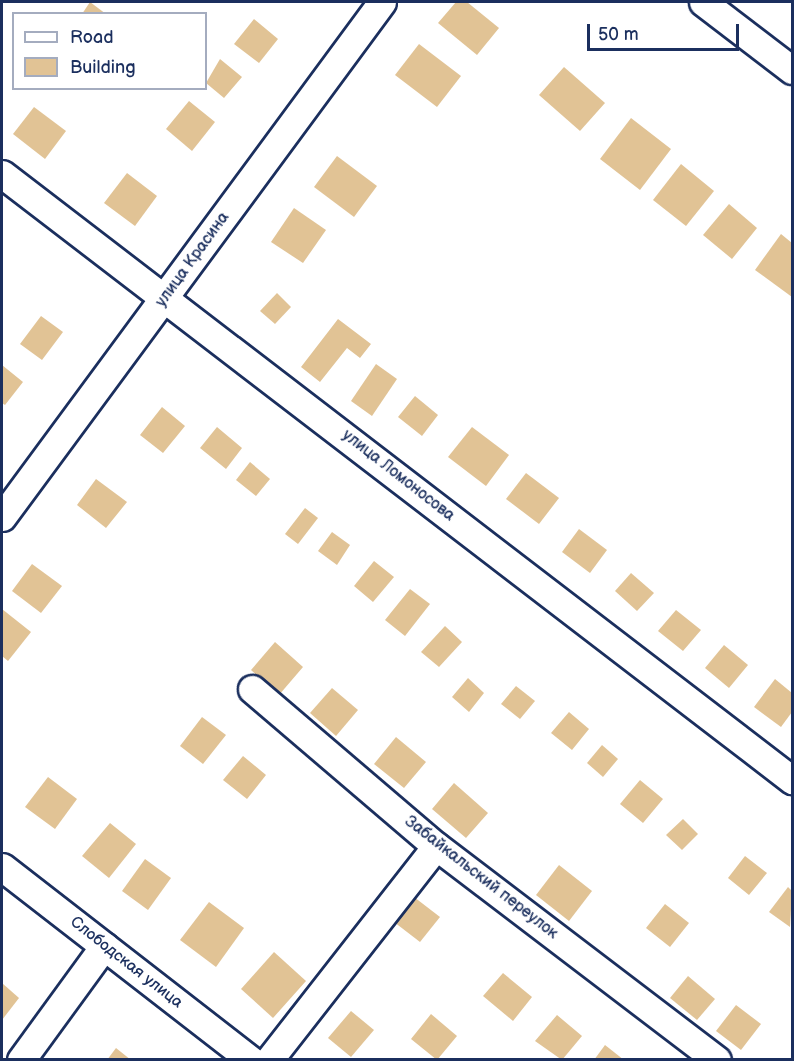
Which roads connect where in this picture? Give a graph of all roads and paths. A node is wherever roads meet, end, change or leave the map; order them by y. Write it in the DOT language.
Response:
graph roads {
  1 [pos="382,2"];
  2 [pos="703,2"];
  3 [pos="792,70"];
  4 [pos="2,174"];
  5 [pos="166,297"];
  6 [pos="2,517"];
  7 [pos="252,689"];
  8 [pos="792,780"];
  9 [pos="436,846"];
  10 [pos="2,867"];
  11 [pos="104,946"];
  12 [pos="21,1059"];
  13 [pos="251,1059"];
  14 [pos="269,1059"];
  15 [pos="717,1059"];
  1 -- 5 [label="street, улица Красина"];
  2 -- 3 [label="street"];
  4 -- 5 [label="street, улица Ломоносова"];
  5 -- 6 [label="street, улица Красина"];
  5 -- 8 [label="street, улица Ломоносова"];
  7 -- 9 [label="street, Забайкальский переулок"];
  9 -- 14 [label="street"];
  9 -- 15 [label="street, Забайкальский переулок"];
  10 -- 11 [label="street, Слободская улица"];
  11 -- 12 [label="street"];
  11 -- 13 [label="street, Слободская улица"];
}
